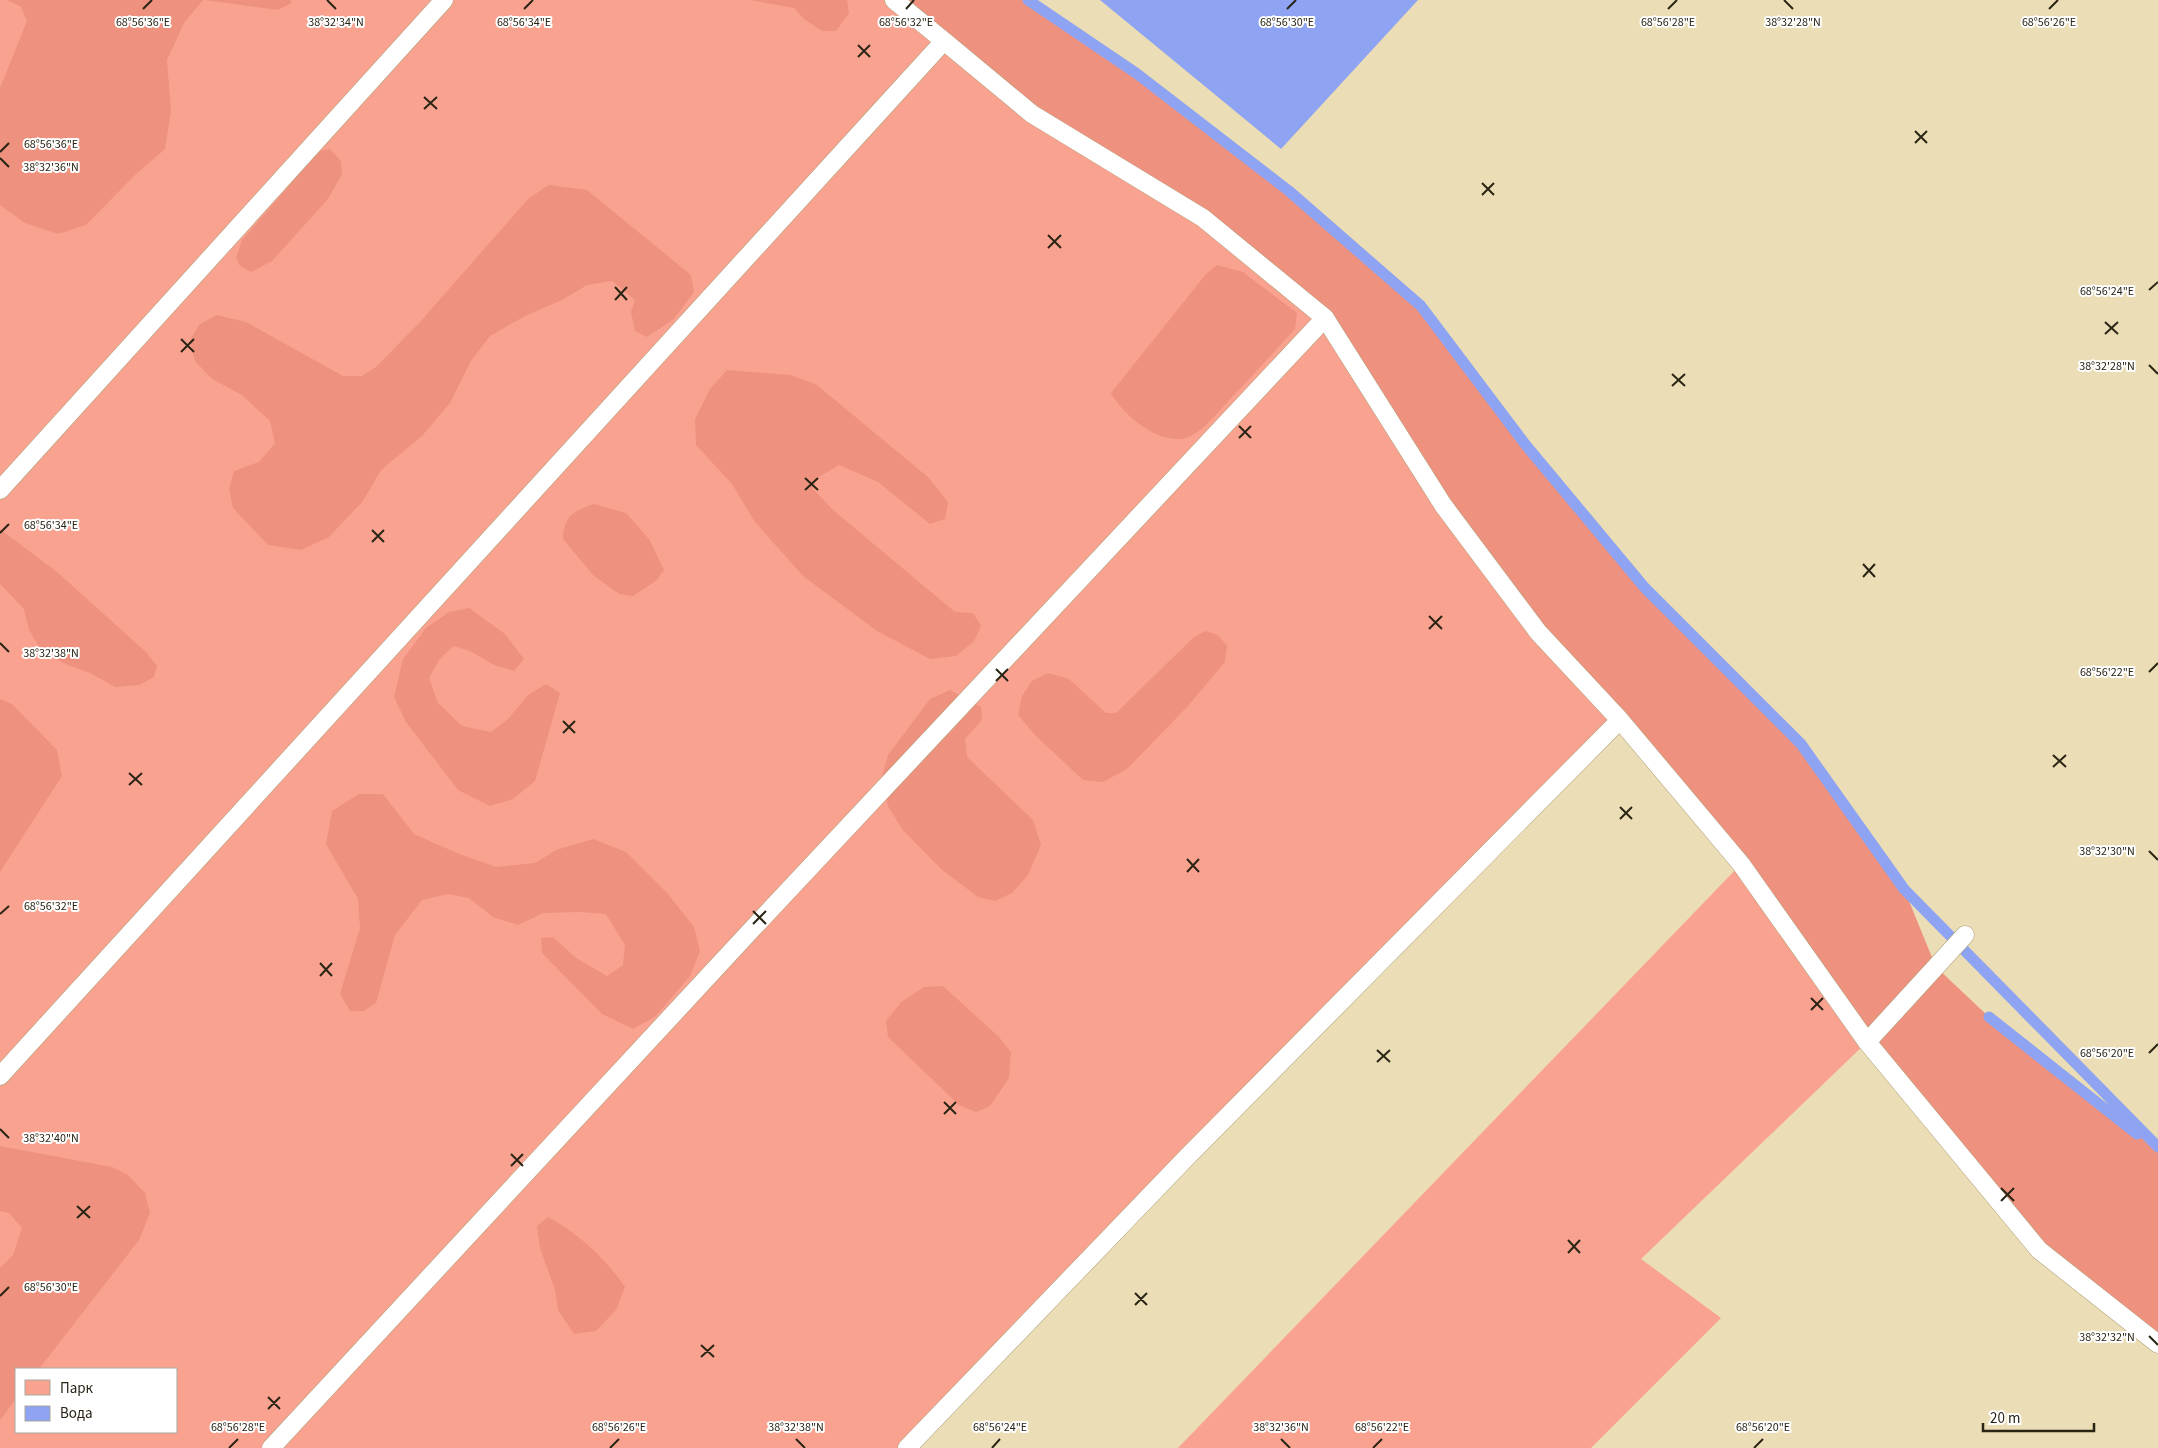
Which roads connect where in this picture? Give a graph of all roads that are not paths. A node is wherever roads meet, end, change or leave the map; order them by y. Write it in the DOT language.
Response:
graph roads {
  1 [pos="444,0"];
  2 [pos="894,0"];
  3 [pos="944,41"];
  4 [pos="1325,318"];
  5 [pos="0,490"];
  6 [pos="1620,720"];
  7 [pos="1965,935"];
  8 [pos="1868,1042"];
  9 [pos="0,1076"];
  10 [pos="2158,1344"];
  11 [pos="272,1448"];
  12 [pos="907,1448"];
  1 -- 5 [label="lane"];
  2 -- 3 [label="lane"];
  3 -- 4 [label="lane"];
  3 -- 9 [label="lane"];
  4 -- 6 [label="lane"];
  4 -- 11 [label="lane"];
  6 -- 8 [label="lane"];
  6 -- 12 [label="lane"];
  7 -- 8 [label="lane"];
  8 -- 10 [label="lane"];
}
